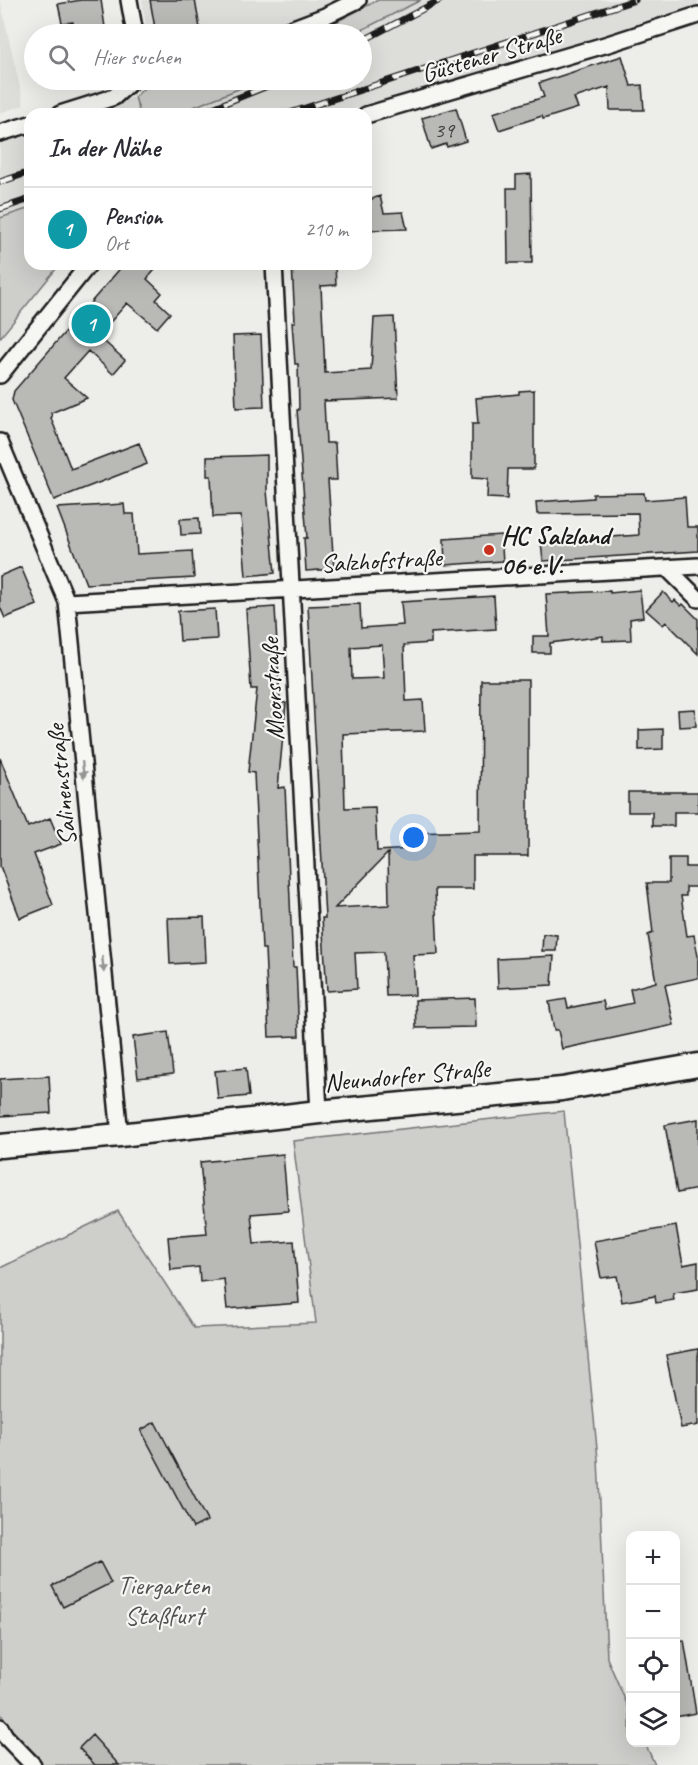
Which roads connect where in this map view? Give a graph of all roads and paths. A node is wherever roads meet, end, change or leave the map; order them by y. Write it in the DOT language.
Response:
graph roads {
  1 [pos="129,0"];
  2 [pos="358,0"];
  3 [pos="698,15"];
  4 [pos="133,24"];
  5 [pos="304,24"];
  6 [pos="122,90"];
  7 [pos="79,108"];
  8 [pos="372,114"];
  9 [pos="24,126"];
  10 [pos="0,133"];
  11 [pos="84,270"];
  12 [pos="274,270"];
  13 [pos="0,375"];
  14 [pos="0,442"];
  15 [pos="698,566"];
  16 [pos="667,568"];
  17 [pos="291,589"];
  18 [pos="698,598"];
  19 [pos="67,602"];
  20 [pos="698,1065"];
  21 [pos="318,1112"];
  22 [pos="120,1136"];
  23 [pos="0,1146"];
  24 [pos="0,1727"];
  25 [pos="33,1765"];
  1 -- 4 [label="street"];
  2 -- 5 [label="street"];
  3 -- 8 [label="street, Güstener Straße"];
  6 -- 7 [label="street"];
  9 -- 10 [label="street"];
  11 -- 13 [label="street"];
  12 -- 17 [label="street, Moorstraße"];
  14 -- 19 [label="street, Salinenstraße"];
  15 -- 16 [label="street, Salzhofstraße"];
  16 -- 17 [label="street, Salzhofstraße"];
  16 -- 18 [label="street"];
  17 -- 19 [label="street, Salzhofstraße"];
  17 -- 21 [label="street, Moorstraße"];
  19 -- 22 [label="street, Salinenstraße, one-way"];
  20 -- 21 [label="main road, Neundorfer Straße"];
  21 -- 22 [label="main road, Neundorfer Straße"];
  22 -- 23 [label="main road, Neundorfer Straße"];
  24 -- 25 [label="street"];
}
